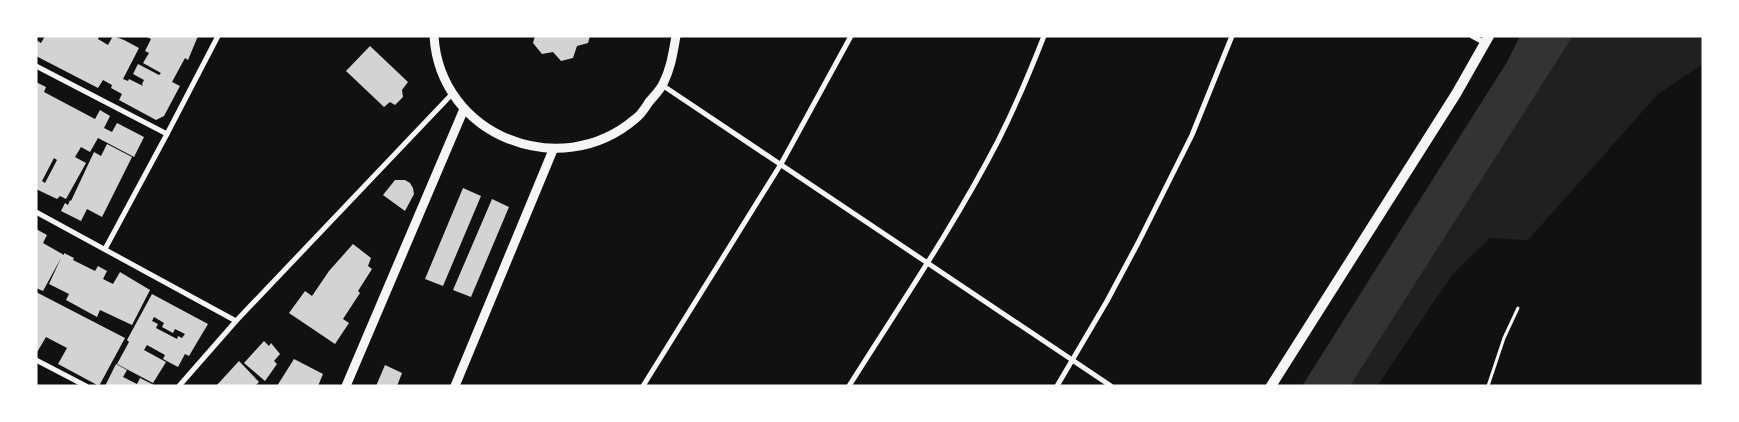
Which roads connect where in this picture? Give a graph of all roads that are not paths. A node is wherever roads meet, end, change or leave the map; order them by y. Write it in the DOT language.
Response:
graph roads {
  1 [pos="218,36"];
  2 [pos="434,36"];
  3 [pos="676,36"];
  4 [pos="851,36"];
  5 [pos="1044,36"];
  6 [pos="1232,36"];
  7 [pos="1472,36"];
  8 [pos="1488,40"];
  9 [pos="36,66"];
  10 [pos="662,85"];
  11 [pos="453,93"];
  12 [pos="464,109"];
  13 [pos="168,134"];
  14 [pos="553,150"];
  15 [pos="781,164"];
  16 [pos="36,212"];
  17 [pos="105,249"];
  18 [pos="927,262"];
  19 [pos="1518,308"];
  20 [pos="236,321"];
  21 [pos="36,360"];
  22 [pos="1073,360"];
  23 [pos="86,386"];
  24 [pos="179,386"];
  25 [pos="346,386"];
  26 [pos="455,386"];
  27 [pos="643,386"];
  28 [pos="849,386"];
  29 [pos="1057,386"];
  30 [pos="1112,386"];
  31 [pos="1271,386"];
  32 [pos="1488,386"];
  1 -- 13 [label="street"];
  2 -- 11 [label="street"];
  3 -- 10 [label="street"];
  4 -- 15 [label="street"];
  5 -- 18 [label="street"];
  6 -- 22 [label="street"];
  7 -- 8 [label="street"];
  8 -- 31 [label="main road"];
  9 -- 13 [label="street"];
  10 -- 14 [label="street"];
  10 -- 15 [label="street"];
  11 -- 12 [label="street"];
  11 -- 20 [label="street"];
  12 -- 14 [label="street"];
  12 -- 25 [label="street"];
  13 -- 17 [label="street"];
  14 -- 26 [label="street"];
  15 -- 18 [label="street"];
  15 -- 27 [label="street"];
  16 -- 17 [label="street"];
  17 -- 20 [label="street"];
  18 -- 22 [label="street"];
  18 -- 28 [label="street"];
  19 -- 32 [label="lane"];
  20 -- 24 [label="street"];
  21 -- 23 [label="street"];
  22 -- 29 [label="street"];
  22 -- 30 [label="street"];
}
